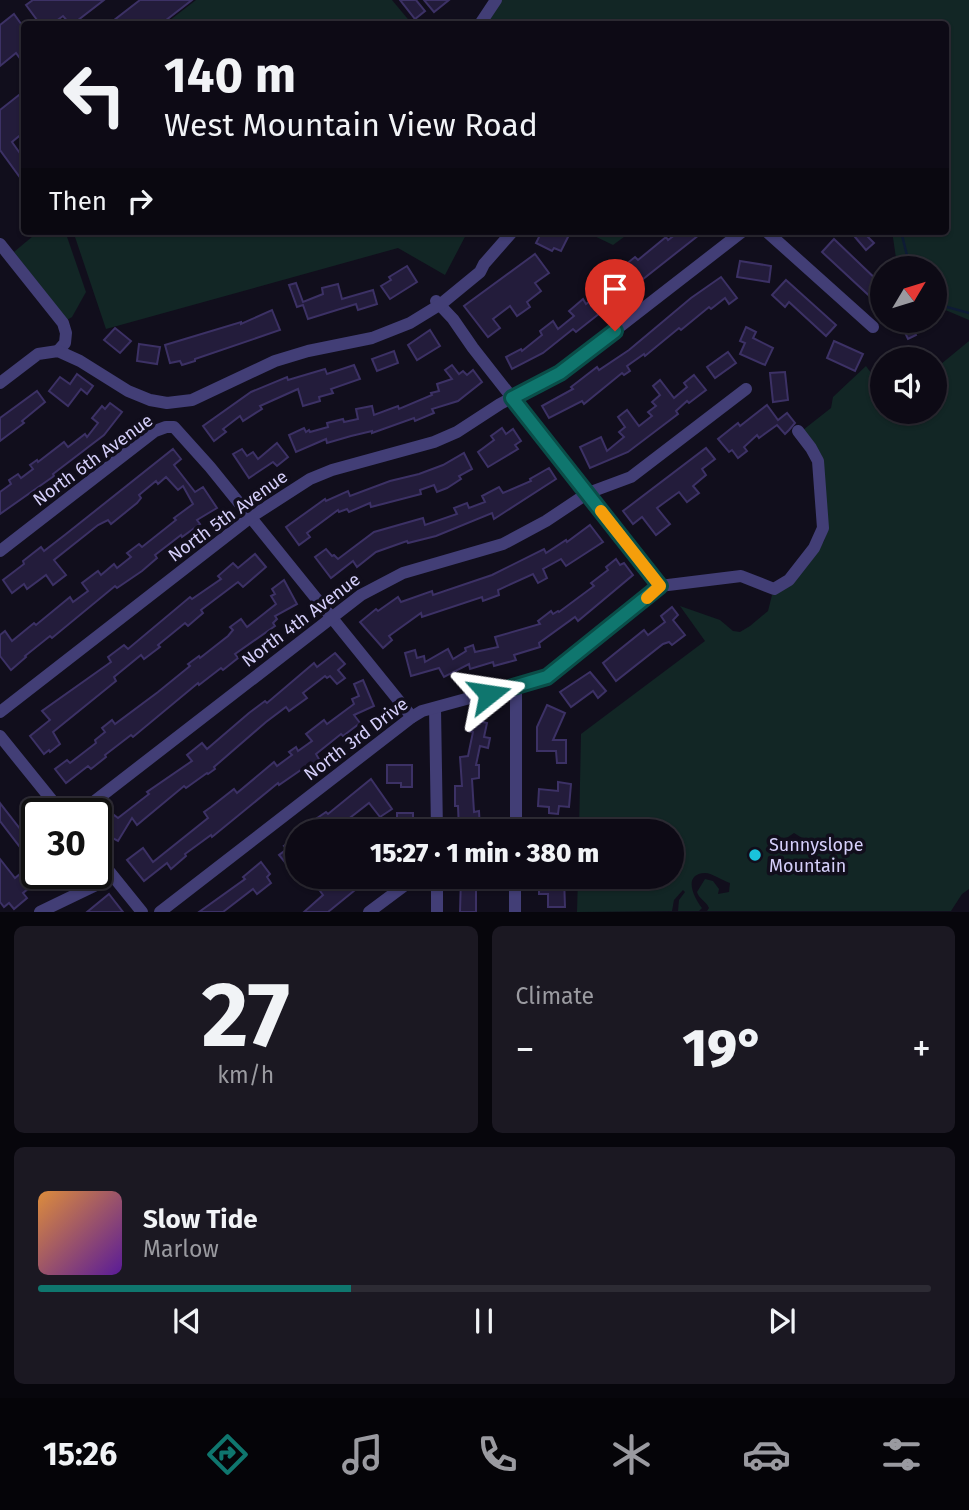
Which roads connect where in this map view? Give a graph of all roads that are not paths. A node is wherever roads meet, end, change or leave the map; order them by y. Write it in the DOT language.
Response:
graph roads {
  1 [pos="496,0"];
  2 [pos="482,21"];
  3 [pos="509,235"];
  4 [pos="738,235"];
  5 [pos="770,235"];
  6 [pos="0,244"];
  7 [pos="437,302"];
  8 [pos="870,324"];
  9 [pos="58,351"];
  10 [pos="0,383"];
  11 [pos="746,389"];
  12 [pos="512,398"];
  13 [pos="798,431"];
  14 [pos="588,493"];
  15 [pos="251,517"];
  16 [pos="0,551"];
  17 [pos="660,586"];
  18 [pos="331,617"];
  19 [pos="516,687"];
  20 [pos="435,708"];
  21 [pos="0,712"];
  22 [pos="412,717"];
  23 [pos="0,736"];
  24 [pos="50,798"];
  25 [pos="99,798"];
  26 [pos="437,819"];
  27 [pos="516,819"];
  28 [pos="112,875"];
  29 [pos="87,889"];
  30 [pos="400,889"];
  31 [pos="437,889"];
  32 [pos="516,889"];
  33 [pos="40,912"];
  34 [pos="142,912"];
  35 [pos="160,912"];
  36 [pos="369,912"];
  37 [pos="437,912"];
  38 [pos="515,912"];
  1 -- 2 [label="street"];
  3 -- 7 [label="street"];
  4 -- 12 [label="street, North 5th Avenue"];
  5 -- 8 [label="street"];
  6 -- 9 [label="street"];
  7 -- 9 [label="street"];
  7 -- 12 [label="street"];
  9 -- 10 [label="street"];
  11 -- 14 [label="street, North 4th Avenue"];
  12 -- 14 [label="street"];
  12 -- 15 [label="street, North 5th Avenue"];
  13 -- 17 [label="street"];
  14 -- 17 [label="street"];
  14 -- 18 [label="street, North 4th Avenue"];
  15 -- 16 [label="street, North 6th Avenue"];
  15 -- 18 [label="street"];
  15 -- 21 [label="street, North 5th Avenue"];
  17 -- 19 [label="street, North 3rd Drive"];
  18 -- 22 [label="street"];
  18 -- 25 [label="street, North 4th Avenue"];
  19 -- 20 [label="street, North 3rd Drive"];
  19 -- 27 [label="street"];
  20 -- 22 [label="street, North 3rd Drive"];
  20 -- 26 [label="street"];
  22 -- 35 [label="street, North 3rd Drive"];
  23 -- 24 [label="street"];
  28 -- 34 [label="street"];
  29 -- 33 [label="street"];
  30 -- 36 [label="street"];
  31 -- 37 [label="street"];
  32 -- 38 [label="street"];
}
